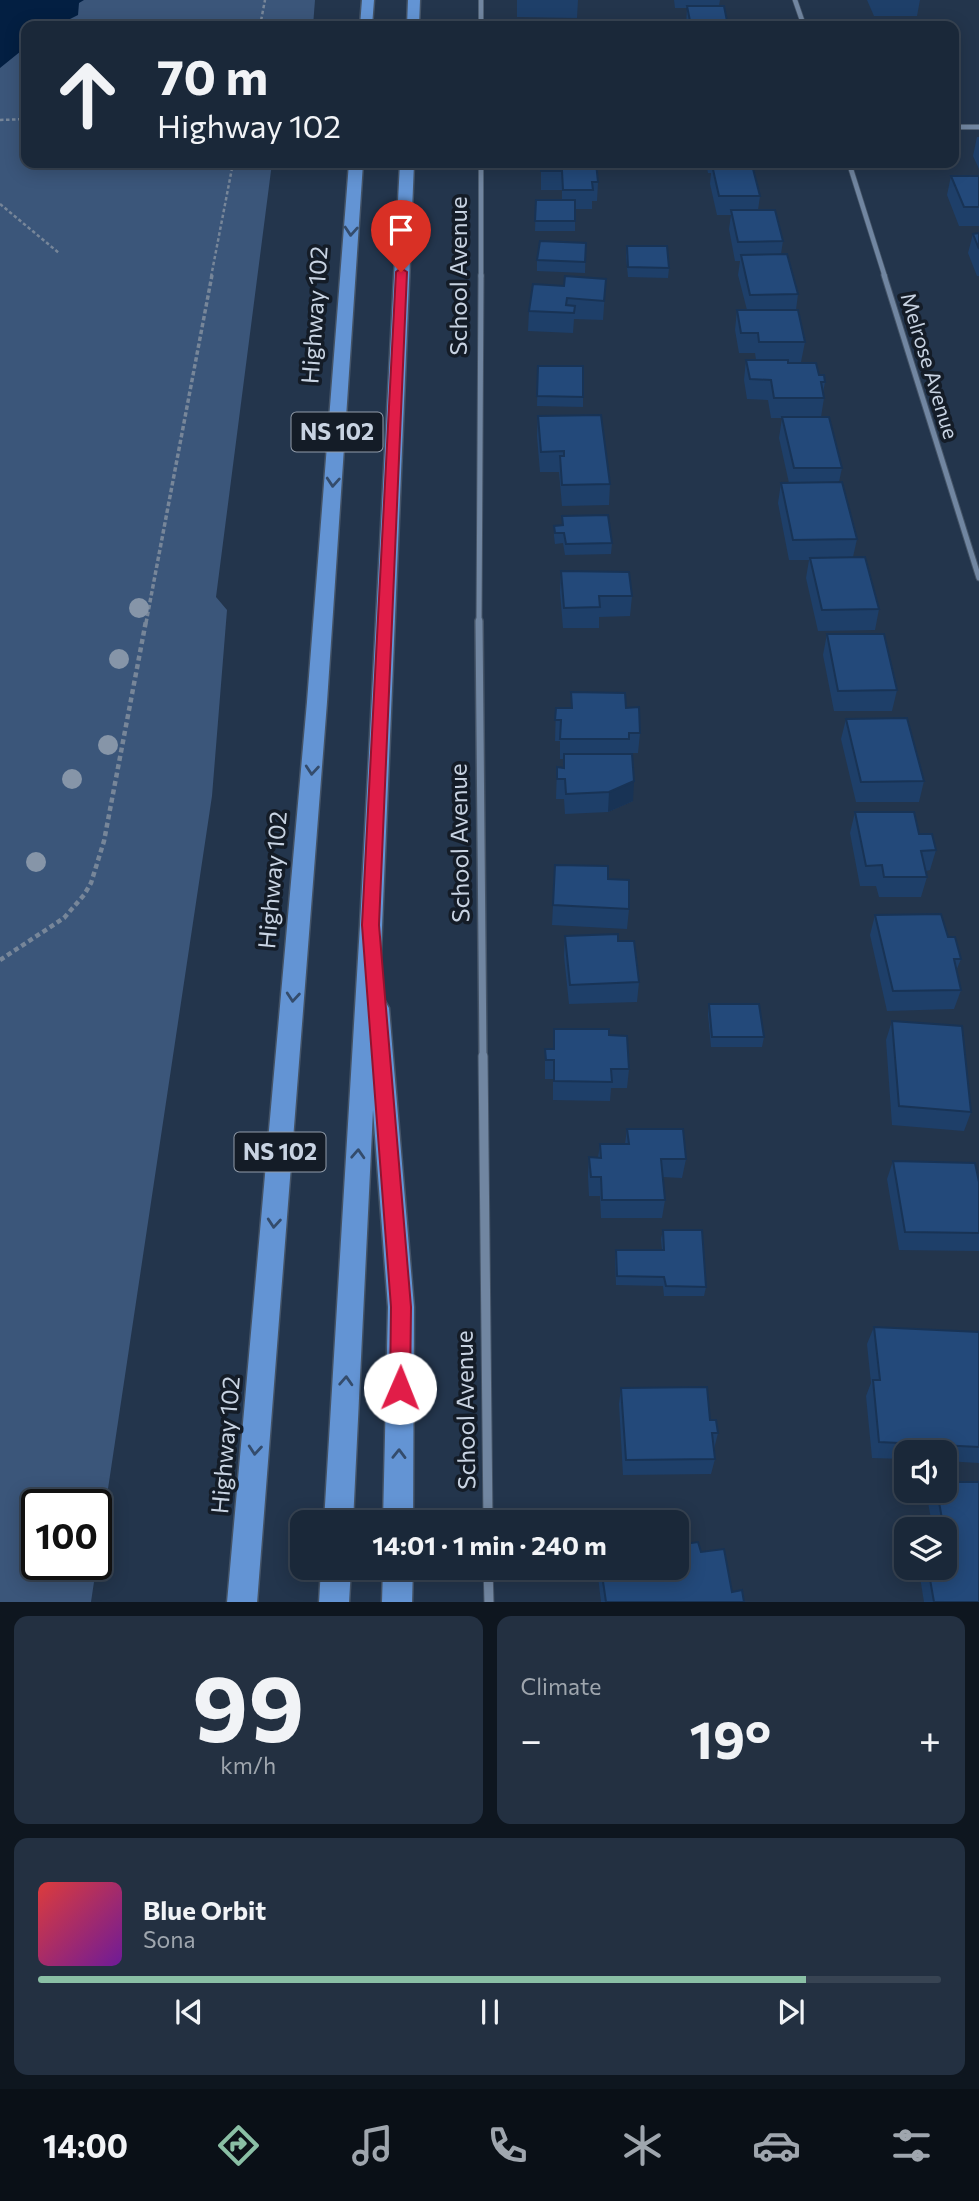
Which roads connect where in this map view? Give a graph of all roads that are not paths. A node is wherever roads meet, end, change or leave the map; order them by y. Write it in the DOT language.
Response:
graph roads {
  1 [pos="368,0"];
  2 [pos="414,0"];
  3 [pos="481,0"];
  4 [pos="795,0"];
  5 [pos="366,21"];
  6 [pos="413,21"];
  7 [pos="481,21"];
  8 [pos="802,21"];
  9 [pos="959,127"];
  10 [pos="979,127"];
  11 [pos="356,168"];
  12 [pos="407,168"];
  13 [pos="481,168"];
  14 [pos="851,168"];
  15 [pos="979,578"];
  16 [pos="370,925"];
  17 [pos="339,1510"];
  18 [pos="398,1510"];
  19 [pos="488,1510"];
  20 [pos="335,1580"];
  21 [pos="398,1580"];
  22 [pos="488,1580"];
  23 [pos="242,1602"];
  24 [pos="334,1602"];
  25 [pos="397,1602"];
  26 [pos="489,1602"];
  1 -- 5 [label="highway"];
  2 -- 6 [label="highway"];
  3 -- 7 [label="street"];
  4 -- 8 [label="street"];
  9 -- 10 [label="street"];
  11 -- 23 [label="highway, Highway 102 / NS 102, one-way"];
  12 -- 16 [label="highway, NS 102"];
  13 -- 19 [label="street, School Avenue"];
  14 -- 15 [label="street, Melrose Avenue"];
  17 -- 16 [label="highway, NS 102, one-way"];
  18 -- 16 [label="highway, one-way"];
  20 -- 24 [label="highway"];
  21 -- 25 [label="highway"];
  22 -- 26 [label="street"];
}
